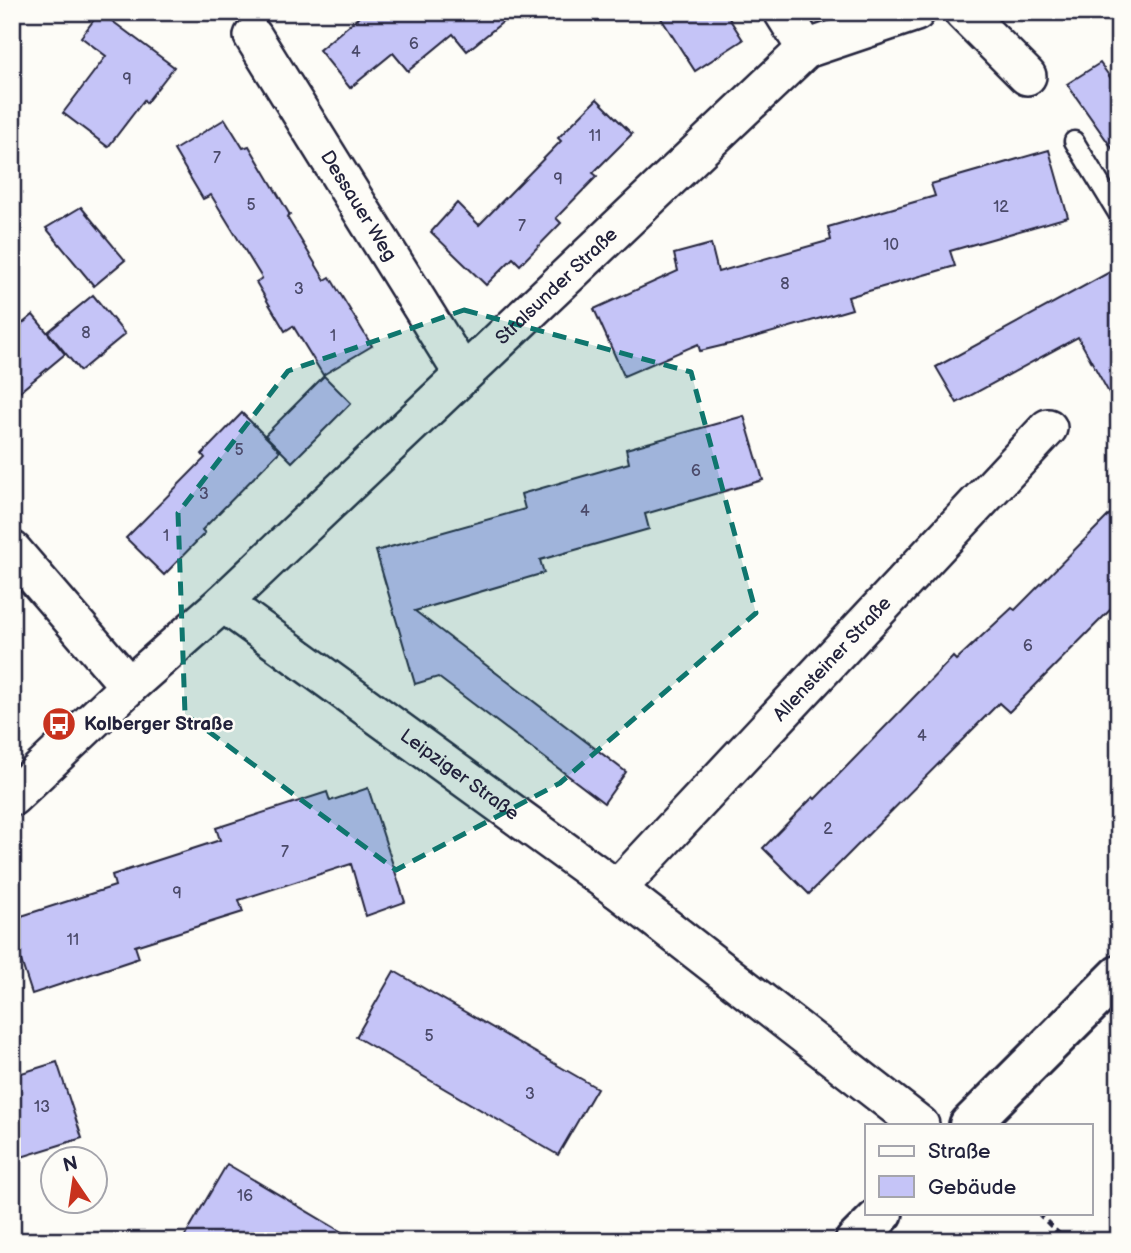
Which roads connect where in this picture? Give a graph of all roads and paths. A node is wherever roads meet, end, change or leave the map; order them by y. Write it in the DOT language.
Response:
graph roads {
  1 [pos="783,12"];
  2 [pos="916,12"];
  3 [pos="963,12"];
  4 [pos="253,36"];
  5 [pos="806,49"];
  6 [pos="1027,76"];
  7 [pos="1074,141"];
  8 [pos="1119,215"];
  9 [pos="463,374"];
  10 [pos="1048,428"];
  11 [pos="12,550"];
  12 [pos="223,603"];
  13 [pos="128,686"];
  14 [pos="12,797"];
  15 [pos="617,889"];
  16 [pos="1119,975"];
  17 [pos="919,1124"];
  18 [pos="970,1124"];
  19 [pos="882,1214"];
  20 [pos="1039,1214"];
  21 [pos="855,1241"];
  22 [pos="1066,1241"];
  1 -- 5 [label="street"];
  2 -- 5 [label="street, Stralsunder Straße"];
  3 -- 6 [label="street"];
  4 -- 9 [label="street, Dessauer Weg"];
  5 -- 9 [label="street, Stralsunder Straße"];
  7 -- 8 [label="lane"];
  9 -- 12 [label="street, Stralsunder Straße"];
  10 -- 15 [label="street, Allensteiner Straße"];
  11 -- 13 [label="street"];
  12 -- 13 [label="street"];
  12 -- 15 [label="street, Leipziger Straße"];
  13 -- 14 [label="street"];
  15 -- 17 [label="street, Leipziger Straße"];
  16 -- 18 [label="main road"];
  19 -- 21 [label="main road"];
  20 -- 22 [label="path"];
}
